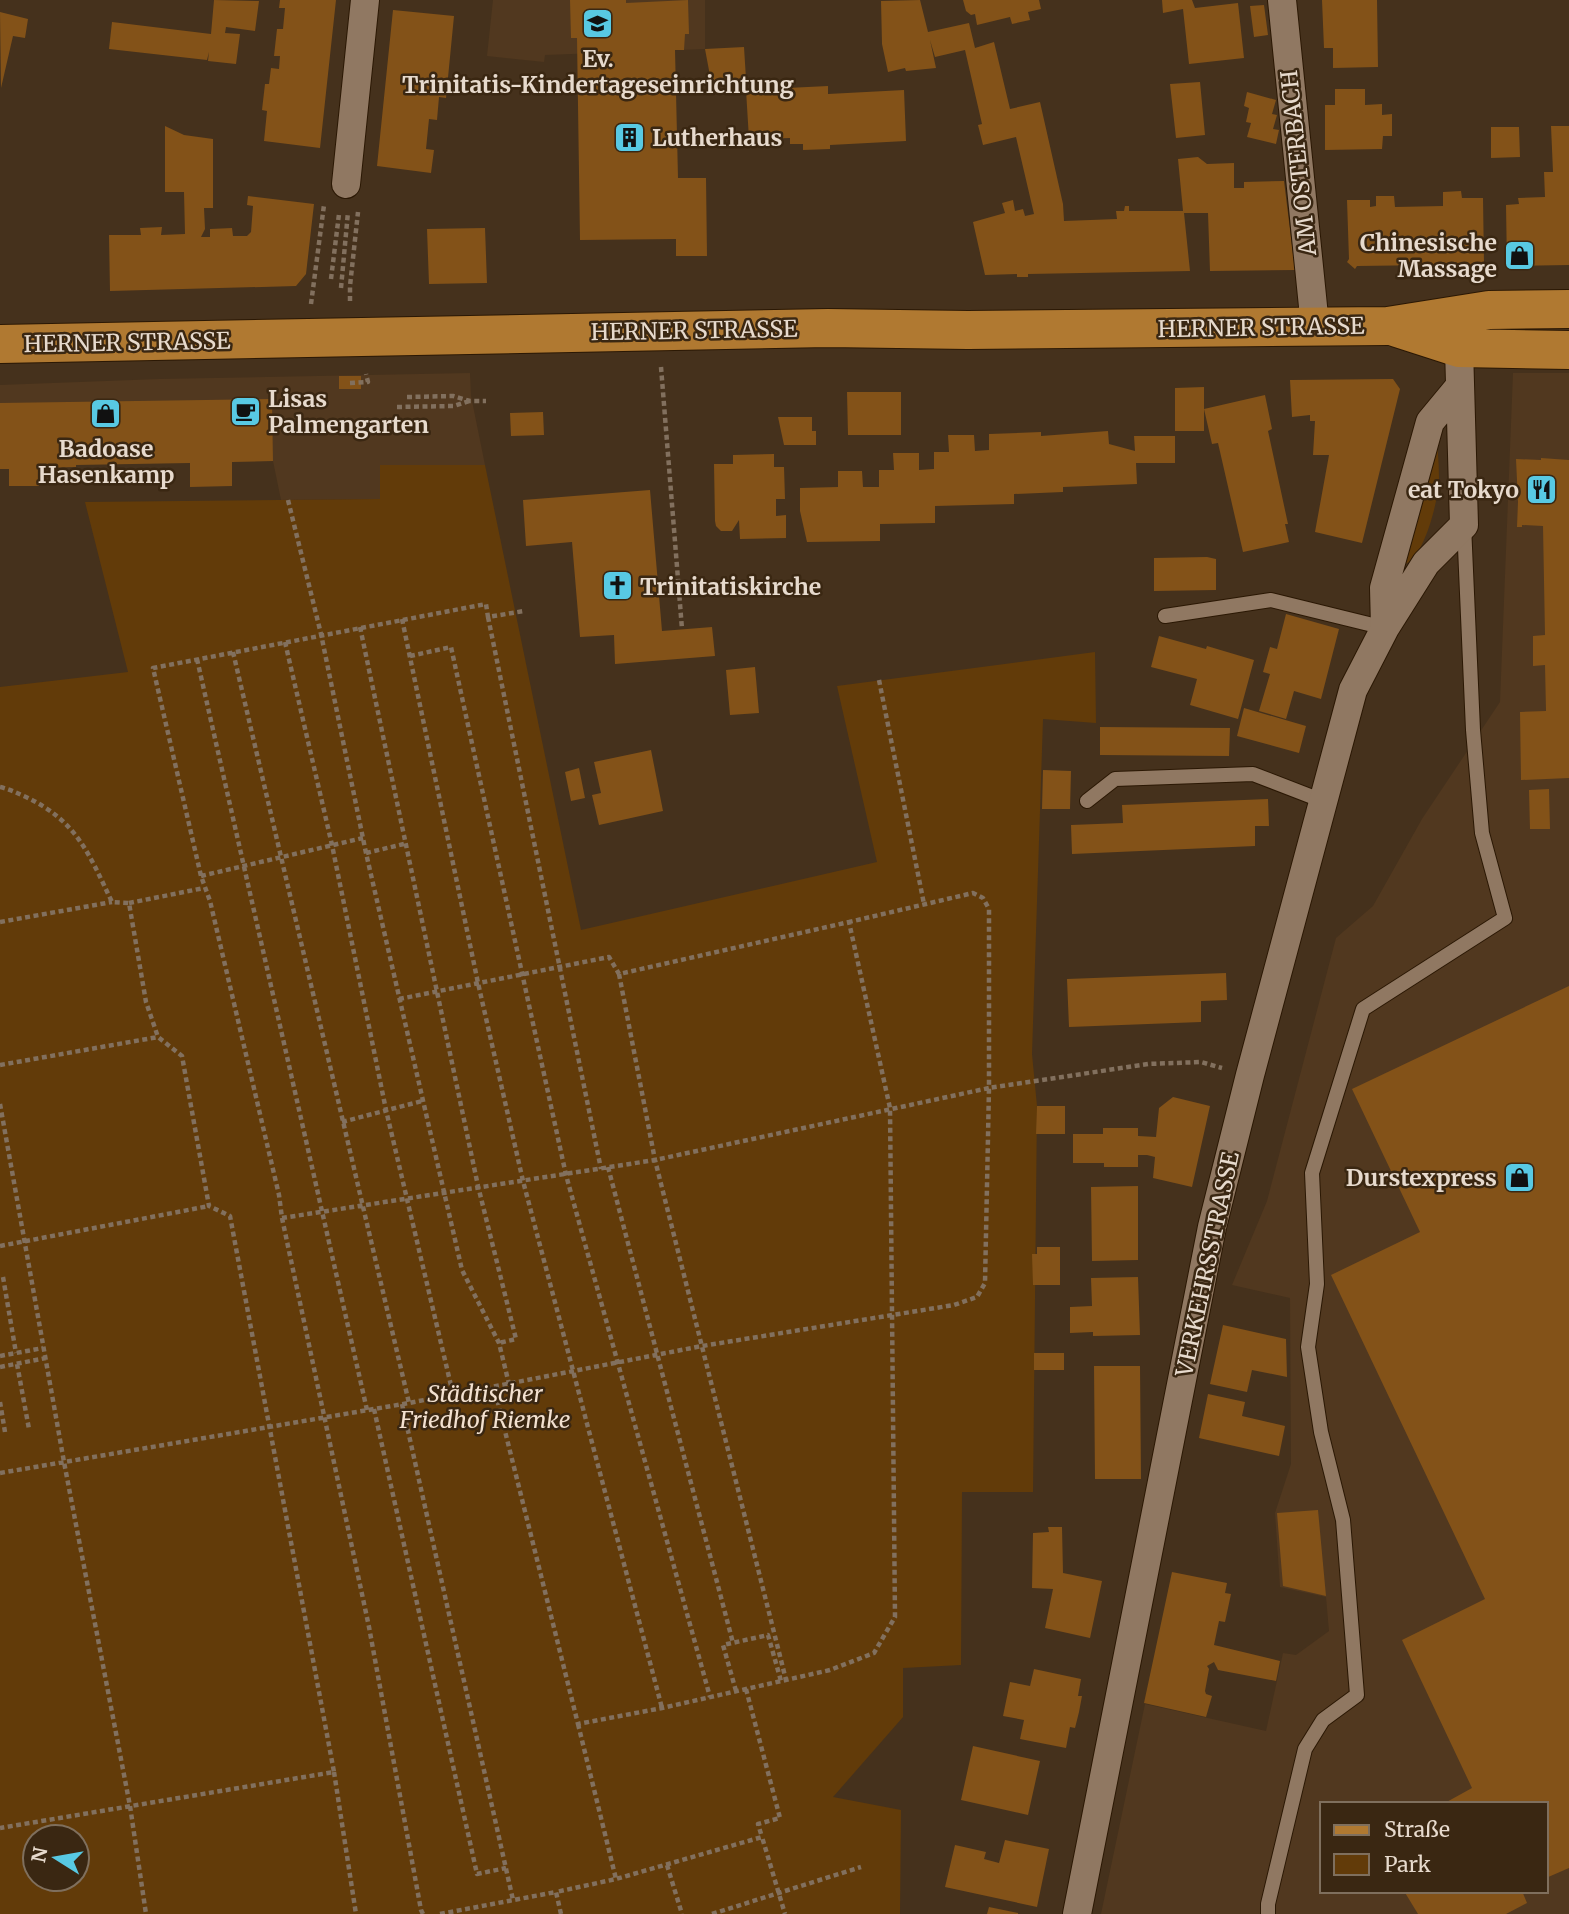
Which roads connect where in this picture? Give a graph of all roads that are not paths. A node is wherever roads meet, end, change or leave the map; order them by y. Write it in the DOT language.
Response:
graph roads {
  1 [pos="365,0"];
  2 [pos="1282,0"];
  3 [pos="346,184"];
  4 [pos="1565,309"];
  5 [pos="1315,326"];
  6 [pos="1388,326"];
  7 [pos="0,344"];
  8 [pos="1459,348"];
  9 [pos="1569,351"];
  10 [pos="1459,387"];
  11 [pos="1464,525"];
  12 [pos="1165,616"];
  13 [pos="1385,628"];
  14 [pos="1323,801"];
  15 [pos="1087,802"];
  16 [pos="1077,1914"];
  17 [pos="1268,1914"];
  1 -- 3 [label="street"];
  2 -- 5 [label="street, AM OSTERBACH"];
  4 -- 6 [label="main road, HERNER STRASSE"];
  4 -- 8 [label="main road"];
  5 -- 6 [label="main road, HERNER STRASSE"];
  5 -- 7 [label="main road, HERNER STRASSE"];
  6 -- 8 [label="main road, HERNER STRASSE"];
  8 -- 9 [label="main road, HERNER STRASSE"];
  8 -- 10 [label="street"];
  10 -- 11 [label="street"];
  10 -- 13 [label="street, VERKEHRSSTRASSE"];
  11 -- 13 [label="street, VERKEHRSSTRASSE"];
  11 -- 17 [label="lane"];
  12 -- 13 [label="lane"];
  13 -- 14 [label="street, VERKEHRSSTRASSE"];
  14 -- 15 [label="lane"];
  14 -- 16 [label="street, VERKEHRSSTRASSE"];
}
